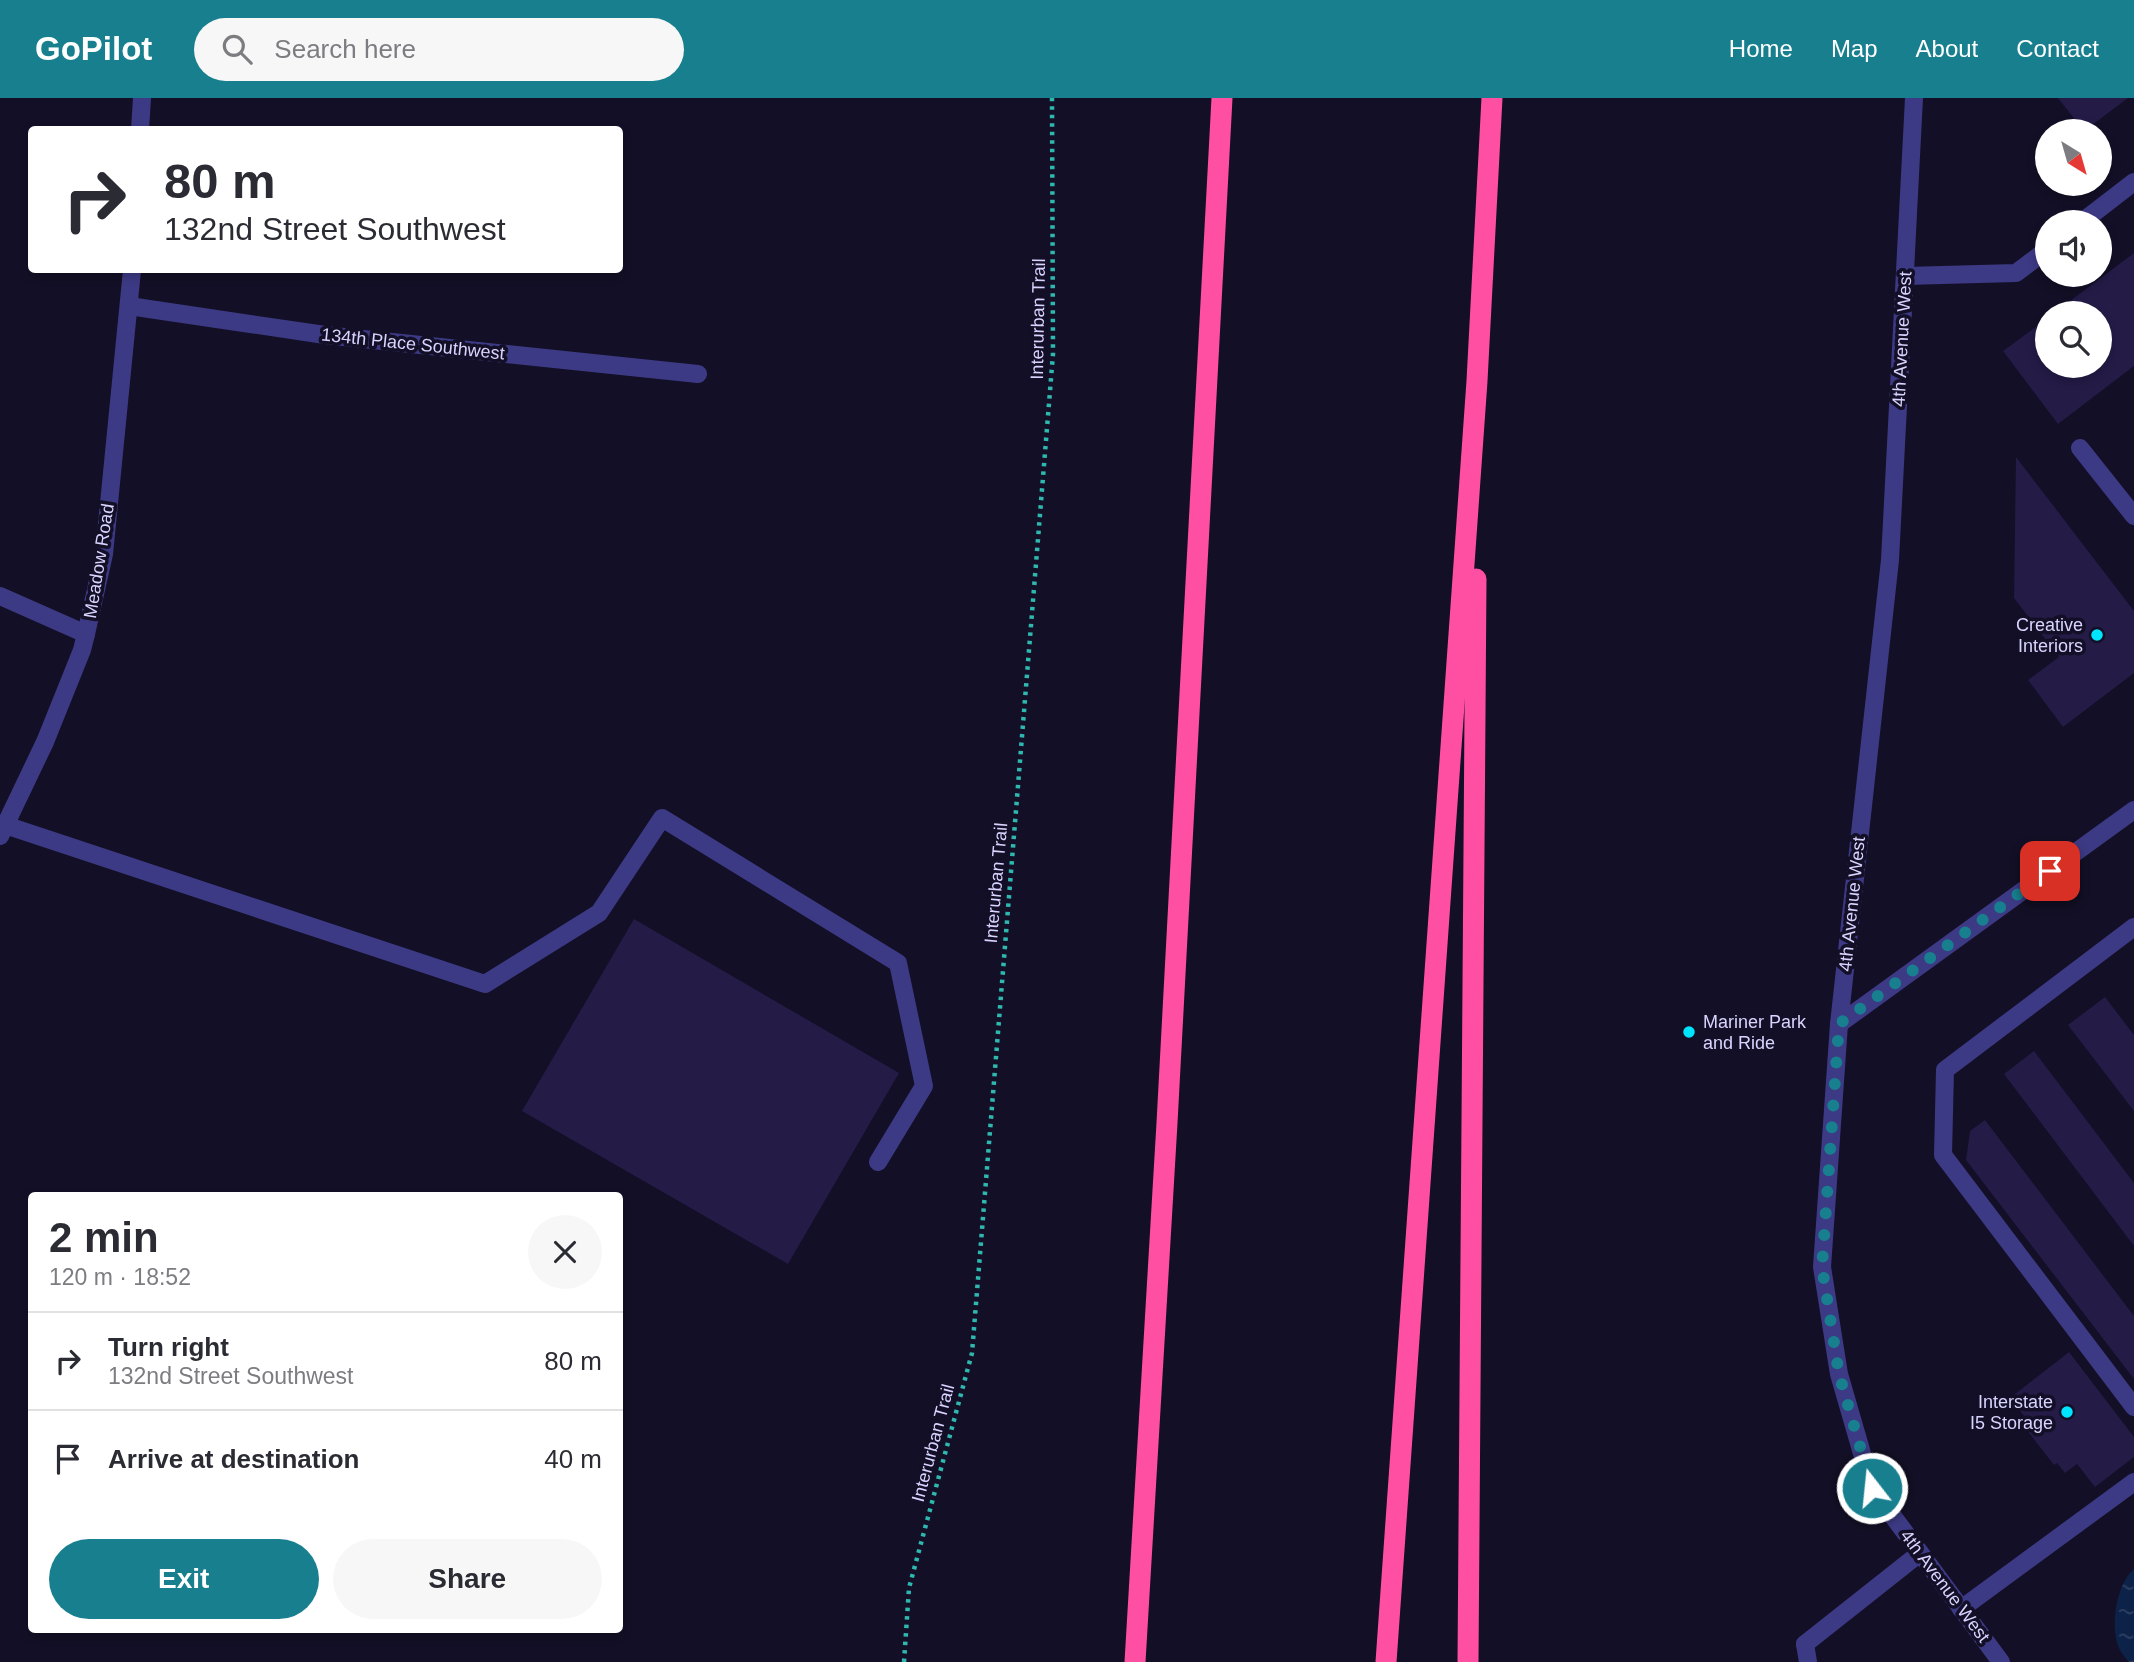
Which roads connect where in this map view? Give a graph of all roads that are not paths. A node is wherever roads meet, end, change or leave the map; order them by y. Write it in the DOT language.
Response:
graph roads {
  1 [pos="142,98"];
  2 [pos="1222,98"];
  3 [pos="1492,98"];
  4 [pos="1914,98"];
  5 [pos="141,126"];
  6 [pos="2134,182"];
  7 [pos="2098,210"];
  8 [pos="2035,259"];
  9 [pos="132,273"];
  10 [pos="1905,276"];
  11 [pos="130,306"];
  12 [pos="698,374"];
  13 [pos="1477,381"];
  14 [pos="2080,448"];
  15 [pos="2134,516"];
  16 [pos="0,596"];
  17 [pos="86,634"];
  18 [pos="2134,810"];
  19 [pos="3,830"];
  20 [pos="2134,927"];
  21 [pos="1839,1024"];
  22 [pos="877,1162"];
  23 [pos="2134,1407"];
  24 [pos="2134,1482"];
  25 [pos="1920,1553"];
  26 [pos="1961,1609"];
  27 [pos="1807,1653"];
  28 [pos="1135,1662"];
  29 [pos="1386,1662"];
  30 [pos="1468,1662"];
  31 [pos="2001,1662"];
  1 -- 5 [label="street"];
  2 -- 28 [label="highway"];
  3 -- 13 [label="highway"];
  4 -- 10 [label="street, 4th Avenue West"];
  6 -- 7 [label="street"];
  8 -- 10 [label="street"];
  9 -- 11 [label="street, Meadow Road"];
  10 -- 21 [label="street, 4th Avenue West"];
  11 -- 12 [label="street, 134th Place Southwest"];
  11 -- 17 [label="street, Meadow Road"];
  13 -- 29 [label="highway"];
  13 -- 30 [label="highway"];
  14 -- 15 [label="street"];
  16 -- 17 [label="street"];
  17 -- 19 [label="street, Meadow Road"];
  18 -- 21 [label="street"];
  19 -- 22 [label="street"];
  20 -- 23 [label="street"];
  21 -- 25 [label="street, 4th Avenue West"];
  24 -- 26 [label="street"];
  25 -- 26 [label="street, 4th Avenue West"];
  25 -- 27 [label="street"];
  26 -- 31 [label="street, 4th Avenue West"];
}
